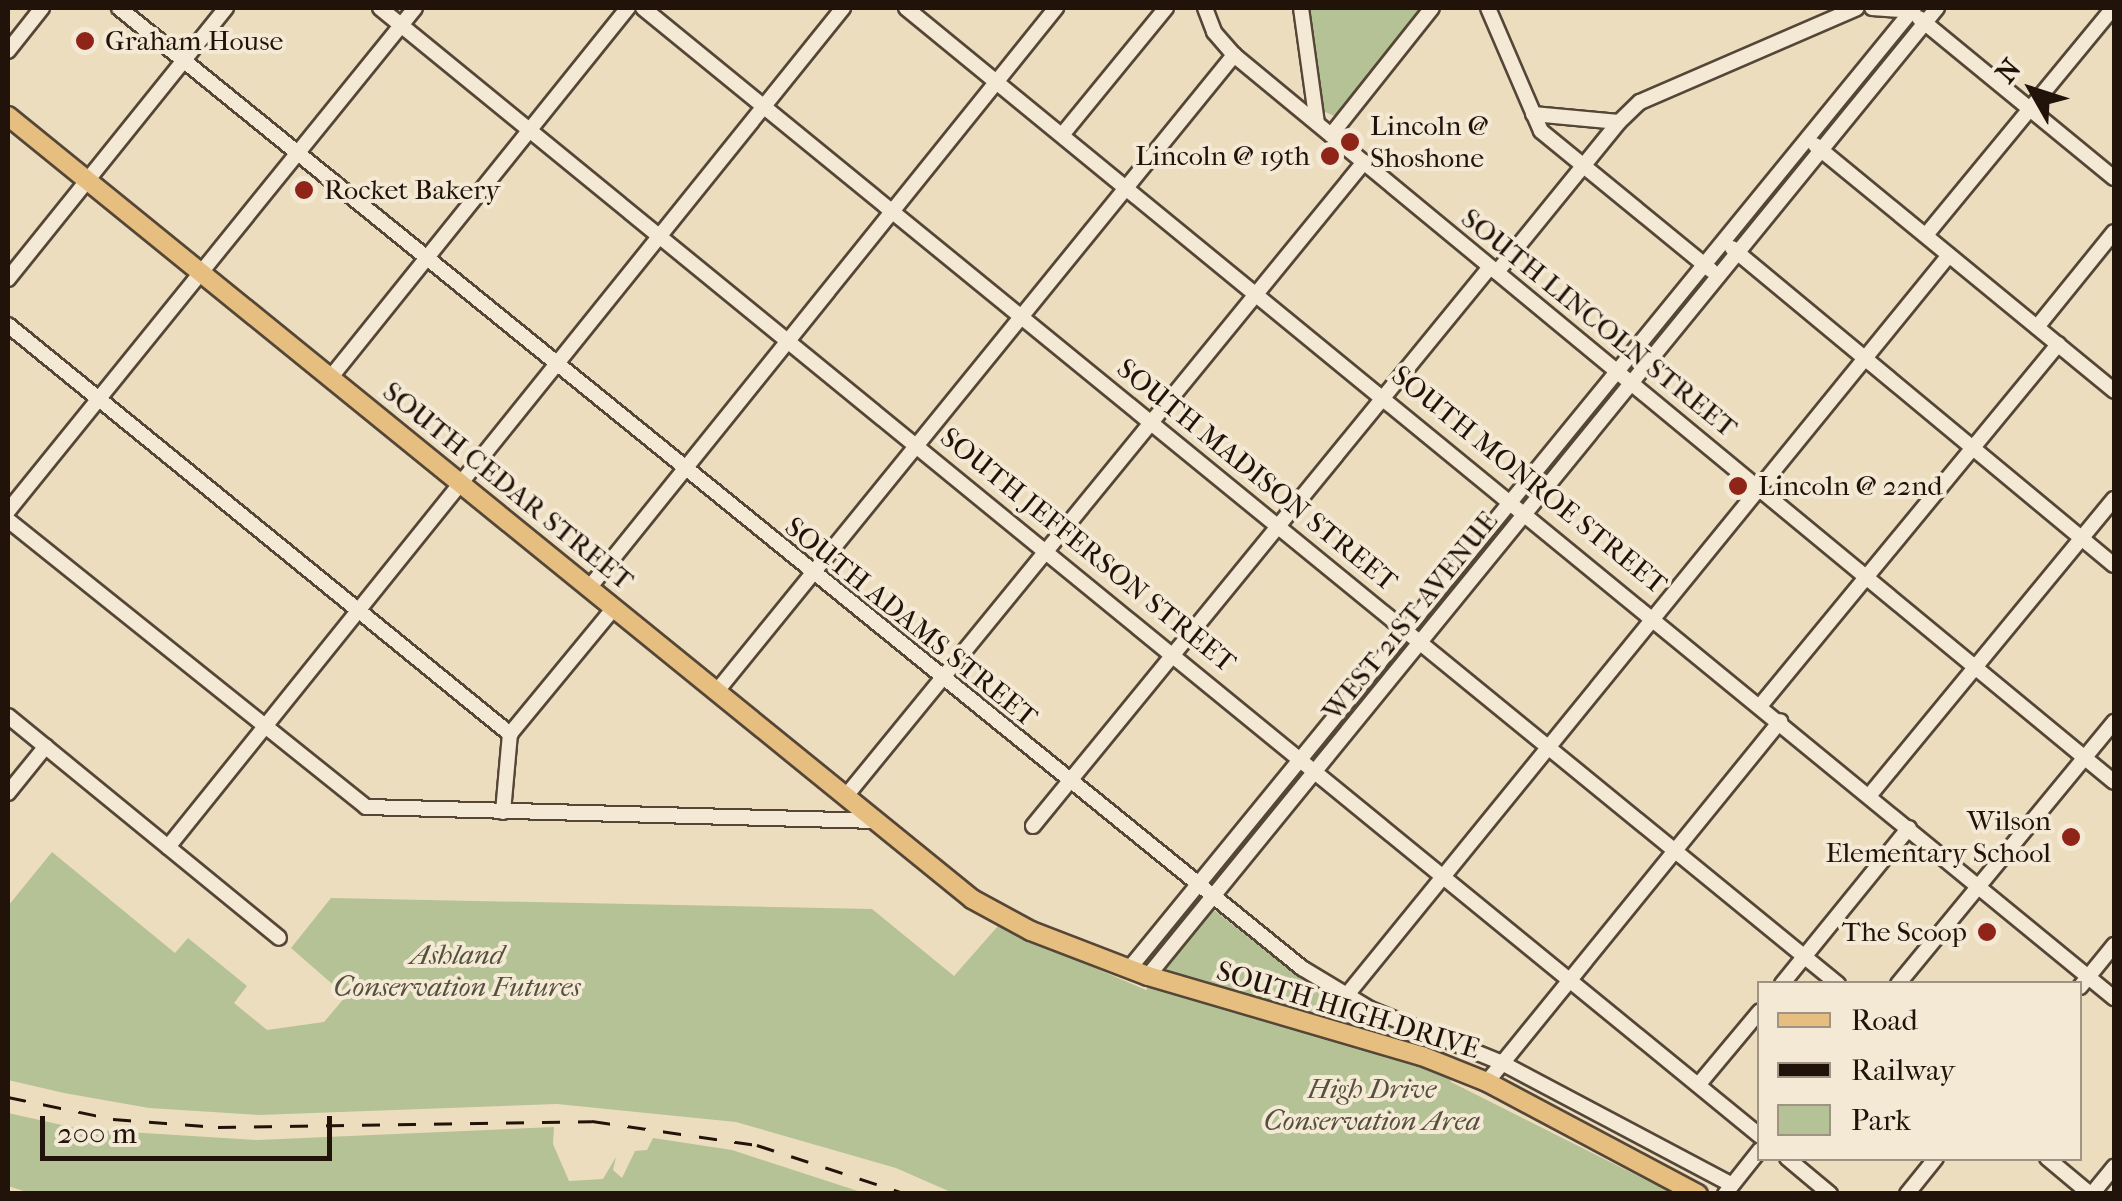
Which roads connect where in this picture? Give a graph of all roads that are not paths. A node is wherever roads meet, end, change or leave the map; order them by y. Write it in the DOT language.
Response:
graph roads {
  1 [pos="42,8"];
  2 [pos="118,8"];
  3 [pos="226,8"];
  4 [pos="380,8"];
  5 [pos="415,8"];
  6 [pos="628,8"];
  7 [pos="642,8"];
  8 [pos="844,8"];
  9 [pos="906,8"];
  10 [pos="1056,8"];
  11 [pos="1166,8"];
  12 [pos="1204,8"];
  13 [pos="1302,8"];
  14 [pos="1432,8"];
  15 [pos="1488,8"];
  16 [pos="1857,8"];
  17 [pos="1872,8"];
  18 [pos="1938,8"];
  19 [pos="2112,8"];
  20 [pos="1912,9"];
  21 [pos="1925,24"];
  22 [pos="401,25"];
  23 [pos="8,51"];
  24 [pos="1234,55"];
  25 [pos="184,60"];
  26 [pos="996,82"];
  27 [pos="764,107"];
  28 [pos="2030,108"];
  29 [pos="1532,114"];
  30 [pos="8,116"];
  31 [pos="1619,122"];
  32 [pos="1317,124"];
  33 [pos="532,130"];
  34 [pos="1062,135"];
  35 [pos="1331,135"];
  36 [pos="1807,138"];
  37 [pos="1822,150"];
  38 [pos="298,154"];
  39 [pos="1364,162"];
  40 [pos="1584,166"];
  41 [pos="2114,178"];
  42 [pos="87,180"];
  43 [pos="1127,188"];
  44 [pos="892,210"];
  45 [pos="2114,232"];
  46 [pos="662,235"];
  47 [pos="1926,235"];
  48 [pos="1723,241"];
  49 [pos="1738,252"];
  50 [pos="1948,254"];
  51 [pos="427,257"];
  52 [pos="1704,264"];
  53 [pos="1494,270"];
  54 [pos="202,272"];
  55 [pos="1718,276"];
  56 [pos="8,278"];
  57 [pos="1258,291"];
  58 [pos="1022,317"];
  59 [pos="8,325"];
  60 [pos="2037,327"];
  61 [pos="790,338"];
  62 [pos="2058,344"];
  63 [pos="1864,357"];
  64 [pos="559,364"];
  65 [pos="1618,370"];
  66 [pos="331,377"];
  67 [pos="1633,382"];
  68 [pos="2114,391"];
  69 [pos="99,398"];
  70 [pos="1388,398"];
  71 [pos="1150,421"];
  72 [pos="919,444"];
  73 [pos="1973,447"];
  74 [pos="686,470"];
  75 [pos="462,484"];
  76 [pos="1758,486"];
  77 [pos="2114,499"];
  78 [pos="1512,500"];
  79 [pos="8,511"];
  80 [pos="1528,511"];
  81 [pos="8,520"];
  82 [pos="1282,525"];
  83 [pos="2082,538"];
  84 [pos="1048,549"];
  85 [pos="2114,565"];
  86 [pos="814,575"];
  87 [pos="1866,578"];
  88 [pos="590,588"];
  89 [pos="614,608"];
  90 [pos="361,610"];
  91 [pos="1654,614"];
  92 [pos="1406,629"];
  93 [pos="1422,642"];
  94 [pos="1178,656"];
  95 [pos="1976,667"];
  96 [pos="943,679"];
  97 [pos="718,691"];
  98 [pos="1760,706"];
  99 [pos="8,716"];
  100 [pos="1780,721"];
  101 [pos="2114,722"];
  102 [pos="267,728"];
  103 [pos="510,734"];
  104 [pos="1549,743"];
  105 [pos="46,746"];
  106 [pos="2085,757"];
  107 [pos="1302,758"];
  108 [pos="1317,770"];
  109 [pos="2114,782"];
  110 [pos="1070,785"];
  111 [pos="8,794"];
  112 [pos="846,796"];
  113 [pos="1869,796"];
  114 [pos="503,812"];
  115 [pos="876,822"];
  116 [pos="1033,826"];
  117 [pos="1910,828"];
  118 [pos="168,847"];
  119 [pos="1676,849"];
  120 [pos="1444,872"];
  121 [pos="1979,886"];
  122 [pos="1196,887"];
  123 [pos="972,899"];
  124 [pos="1212,899"];
  125 [pos="279,938"];
  126 [pos="2114,944"];
  127 [pos="1805,956"];
  128 [pos="1129,969"];
  129 [pos="1148,976"];
  130 [pos="1571,978"];
  131 [pos="1784,981"];
  132 [pos="1834,981"];
  133 [pos="1900,981"];
  134 [pos="2084,981"];
  135 [pos="1346,996"];
  136 [pos="2114,998"];
  137 [pos="1757,1015"];
  138 [pos="1502,1063"];
  139 [pos="1487,1082"];
  140 [pos="1700,1084"];
  141 [pos="1757,1133"];
  142 [pos="1757,1154"];
  143 [pos="1791,1161"];
  144 [pos="1934,1161"];
  145 [pos="2051,1161"];
  146 [pos="2114,1166"];
  147 [pos="1728,1189"];
  148 [pos="1698,1194"];
  149 [pos="1830,1194"];
  150 [pos="1907,1194"];
  151 [pos="2091,1194"];
  1 -- 23 [label="street"];
  2 -- 25 [label="street, SOUTH ADAMS STREET"];
  3 -- 25 [label="street"];
  4 -- 22 [label="street, SOUTH JEFFERSON STREET"];
  5 -- 22 [label="street"];
  6 -- 33 [label="street"];
  7 -- 27 [label="street, SOUTH MADISON STREET"];
  8 -- 27 [label="street"];
  9 -- 26 [label="street, SOUTH MONROE STREET"];
  10 -- 26 [label="street"];
  11 -- 34 [label="street"];
  12 -- 24 [label="street, SOUTH LINCOLN STREET"];
  13 -- 32 [label="street"];
  14 -- 35 [label="street"];
  15 -- 29 [label="street"];
  16 -- 31 [label="street"];
  17 -- 20 [label="street"];
  18 -- 21 [label="street, WEST 21ST AVENUE"];
  19 -- 28 [label="street"];
  20 -- 21 [label="street"];
  20 -- 36 [label="street, WEST 21ST AVENUE"];
  21 -- 28 [label="street"];
  21 -- 37 [label="street, WEST 21ST AVENUE"];
  22 -- 33 [label="street, SOUTH JEFFERSON STREET"];
  22 -- 38 [label="street"];
  24 -- 32 [label="street, SOUTH LINCOLN STREET"];
  24 -- 43 [label="street"];
  25 -- 38 [label="street, SOUTH ADAMS STREET"];
  25 -- 42 [label="street"];
  26 -- 34 [label="street, SOUTH MONROE STREET"];
  26 -- 44 [label="street"];
  27 -- 44 [label="street, SOUTH MADISON STREET"];
  27 -- 46 [label="street"];
  28 -- 41 [label="street"];
  28 -- 47 [label="street"];
  29 -- 31 [label="street"];
  29 -- 40 [label="street"];
  30 -- 42 [label="main road, SOUTH CEDAR STREET"];
  31 -- 40 [label="street"];
  32 -- 35 [label="street, SOUTH LINCOLN STREET"];
  33 -- 46 [label="street, SOUTH JEFFERSON STREET"];
  33 -- 51 [label="street"];
  34 -- 43 [label="street, SOUTH MONROE STREET"];
  35 -- 39 [label="street, SOUTH LINCOLN STREET"];
  36 -- 37 [label="street"];
  36 -- 48 [label="street, WEST 21ST AVENUE"];
  37 -- 47 [label="street"];
  37 -- 49 [label="street, WEST 21ST AVENUE"];
  38 -- 51 [label="street, SOUTH ADAMS STREET"];
  38 -- 54 [label="street"];
  39 -- 53 [label="street, SOUTH LINCOLN STREET"];
  39 -- 57 [label="street"];
  40 -- 52 [label="street"];
  40 -- 53 [label="street"];
  42 -- 54 [label="main road, SOUTH CEDAR STREET"];
  42 -- 56 [label="street"];
  43 -- 57 [label="street, SOUTH MONROE STREET"];
  43 -- 58 [label="street"];
  44 -- 58 [label="street, SOUTH MADISON STREET"];
  44 -- 61 [label="street"];
  45 -- 60 [label="street"];
  46 -- 61 [label="street, SOUTH JEFFERSON STREET"];
  46 -- 64 [label="street"];
  47 -- 50 [label="street"];
  48 -- 49 [label="street"];
  48 -- 52 [label="street, WEST 21ST AVENUE"];
  49 -- 55 [label="street, WEST 21ST AVENUE"];
  49 -- 63 [label="street"];
  50 -- 60 [label="street"];
  50 -- 63 [label="street"];
  51 -- 64 [label="street, SOUTH ADAMS STREET"];
  51 -- 66 [label="street"];
  52 -- 55 [label="street"];
  52 -- 65 [label="street, WEST 21ST AVENUE"];
  53 -- 65 [label="street, SOUTH LINCOLN STREET"];
  53 -- 70 [label="street"];
  54 -- 66 [label="main road, SOUTH CEDAR STREET"];
  54 -- 69 [label="street"];
  55 -- 67 [label="street, WEST 21ST AVENUE"];
  57 -- 70 [label="street, SOUTH MONROE STREET"];
  57 -- 71 [label="street"];
  58 -- 71 [label="street, SOUTH MADISON STREET"];
  58 -- 72 [label="street"];
  59 -- 69 [label="street"];
  60 -- 62 [label="street"];
  61 -- 72 [label="street, SOUTH JEFFERSON STREET"];
  61 -- 74 [label="street"];
  62 -- 68 [label="street"];
  62 -- 73 [label="street"];
  63 -- 73 [label="street"];
  63 -- 76 [label="street"];
  64 -- 74 [label="street, SOUTH ADAMS STREET"];
  64 -- 75 [label="street"];
  65 -- 67 [label="street, SOUTH LINCOLN STREET"];
  65 -- 78 [label="street, WEST 21ST AVENUE"];
  66 -- 75 [label="main road, SOUTH CEDAR STREET"];
  67 -- 76 [label="street, SOUTH LINCOLN STREET"];
  67 -- 80 [label="street, WEST 21ST AVENUE"];
  69 -- 79 [label="street"];
  69 -- 90 [label="street"];
  70 -- 78 [label="street, SOUTH MONROE STREET"];
  70 -- 82 [label="street"];
  71 -- 82 [label="street, SOUTH MADISON STREET"];
  71 -- 84 [label="street"];
  72 -- 84 [label="street, SOUTH JEFFERSON STREET"];
  72 -- 86 [label="street"];
  73 -- 83 [label="street"];
  73 -- 87 [label="street"];
  74 -- 86 [label="street, SOUTH ADAMS STREET"];
  74 -- 88 [label="street"];
  75 -- 88 [label="main road, SOUTH CEDAR STREET"];
  75 -- 90 [label="street"];
  76 -- 87 [label="street, SOUTH LINCOLN STREET"];
  76 -- 91 [label="street"];
  77 -- 83 [label="street"];
  78 -- 80 [label="street, SOUTH MONROE STREET"];
  78 -- 92 [label="street, WEST 21ST AVENUE"];
  80 -- 91 [label="street, SOUTH MONROE STREET"];
  80 -- 93 [label="street, WEST 21ST AVENUE"];
  81 -- 102 [label="street"];
  82 -- 92 [label="street, SOUTH MADISON STREET"];
  82 -- 94 [label="street"];
  83 -- 85 [label="street"];
  83 -- 95 [label="street"];
  84 -- 94 [label="street, SOUTH JEFFERSON STREET"];
  84 -- 96 [label="street"];
  86 -- 96 [label="street, SOUTH ADAMS STREET"];
  86 -- 97 [label="street"];
  87 -- 95 [label="street, SOUTH LINCOLN STREET"];
  87 -- 98 [label="street"];
  88 -- 89 [label="main road, SOUTH CEDAR STREET"];
  89 -- 97 [label="main road, SOUTH CEDAR STREET"];
  89 -- 103 [label="street"];
  90 -- 102 [label="street"];
  90 -- 103 [label="street"];
  91 -- 98 [label="street, SOUTH MONROE STREET"];
  91 -- 104 [label="street"];
  92 -- 93 [label="street, SOUTH MADISON STREET"];
  92 -- 107 [label="street, WEST 21ST AVENUE"];
  93 -- 104 [label="street, SOUTH MADISON STREET"];
  93 -- 108 [label="street, WEST 21ST AVENUE"];
  94 -- 107 [label="street, SOUTH JEFFERSON STREET"];
  94 -- 110 [label="street"];
  95 -- 106 [label="street, SOUTH LINCOLN STREET"];
  95 -- 113 [label="street"];
  96 -- 110 [label="street, SOUTH ADAMS STREET"];
  96 -- 112 [label="street"];
  97 -- 112 [label="main road, SOUTH CEDAR STREET"];
  98 -- 100 [label="street, SOUTH MONROE STREET"];
  99 -- 105 [label="street"];
  100 -- 113 [label="street, SOUTH MONROE STREET"];
  100 -- 119 [label="street"];
  101 -- 106 [label="street"];
  102 -- 114 [label="street"];
  102 -- 118 [label="street"];
  103 -- 114 [label="street"];
  104 -- 119 [label="street, SOUTH MADISON STREET"];
  104 -- 120 [label="street"];
  105 -- 111 [label="street"];
  105 -- 118 [label="street"];
  106 -- 109 [label="street, SOUTH LINCOLN STREET"];
  106 -- 121 [label="street"];
  107 -- 108 [label="street, SOUTH JEFFERSON STREET"];
  107 -- 122 [label="street, WEST 21ST AVENUE"];
  108 -- 120 [label="street, SOUTH JEFFERSON STREET"];
  108 -- 124 [label="street, WEST 21ST AVENUE"];
  110 -- 116 [label="street"];
  110 -- 122 [label="street, SOUTH ADAMS STREET"];
  112 -- 115 [label="main road, SOUTH CEDAR STREET"];
  113 -- 117 [label="street, SOUTH MONROE STREET"];
  114 -- 115 [label="street"];
  115 -- 123 [label="main road, SOUTH CEDAR STREET"];
  117 -- 121 [label="street, SOUTH MONROE STREET"];
  117 -- 127 [label="street"];
  118 -- 125 [label="street"];
  119 -- 127 [label="street, SOUTH MADISON STREET"];
  119 -- 130 [label="street"];
  120 -- 130 [label="street, SOUTH JEFFERSON STREET"];
  120 -- 135 [label="street"];
  121 -- 133 [label="street"];
  121 -- 134 [label="street, SOUTH MONROE STREET"];
  122 -- 124 [label="street, SOUTH ADAMS STREET"];
  122 -- 128 [label="street, WEST 21ST AVENUE"];
  123 -- 128 [label="main road, SOUTH HIGH DRIVE"];
  124 -- 129 [label="street, WEST 21ST AVENUE"];
  124 -- 135 [label="street, SOUTH ADAMS STREET"];
  126 -- 134 [label="street"];
  127 -- 131 [label="street"];
  127 -- 132 [label="street, SOUTH MADISON STREET"];
  128 -- 129 [label="main road, SOUTH HIGH DRIVE"];
  129 -- 139 [label="main road, SOUTH HIGH DRIVE"];
  130 -- 138 [label="street"];
  130 -- 140 [label="street, SOUTH JEFFERSON STREET"];
  134 -- 136 [label="street, SOUTH MONROE STREET"];
  135 -- 138 [label="street, SOUTH ADAMS STREET"];
  137 -- 140 [label="street"];
  138 -- 139 [label="street"];
  138 -- 147 [label="street, SOUTH ADAMS STREET"];
  139 -- 148 [label="main road, SOUTH HIGH DRIVE"];
  140 -- 141 [label="street, SOUTH JEFFERSON STREET"];
  142 -- 147 [label="street"];
  143 -- 149 [label="street"];
  144 -- 150 [label="street"];
  145 -- 151 [label="street"];
  146 -- 151 [label="street"];
}
